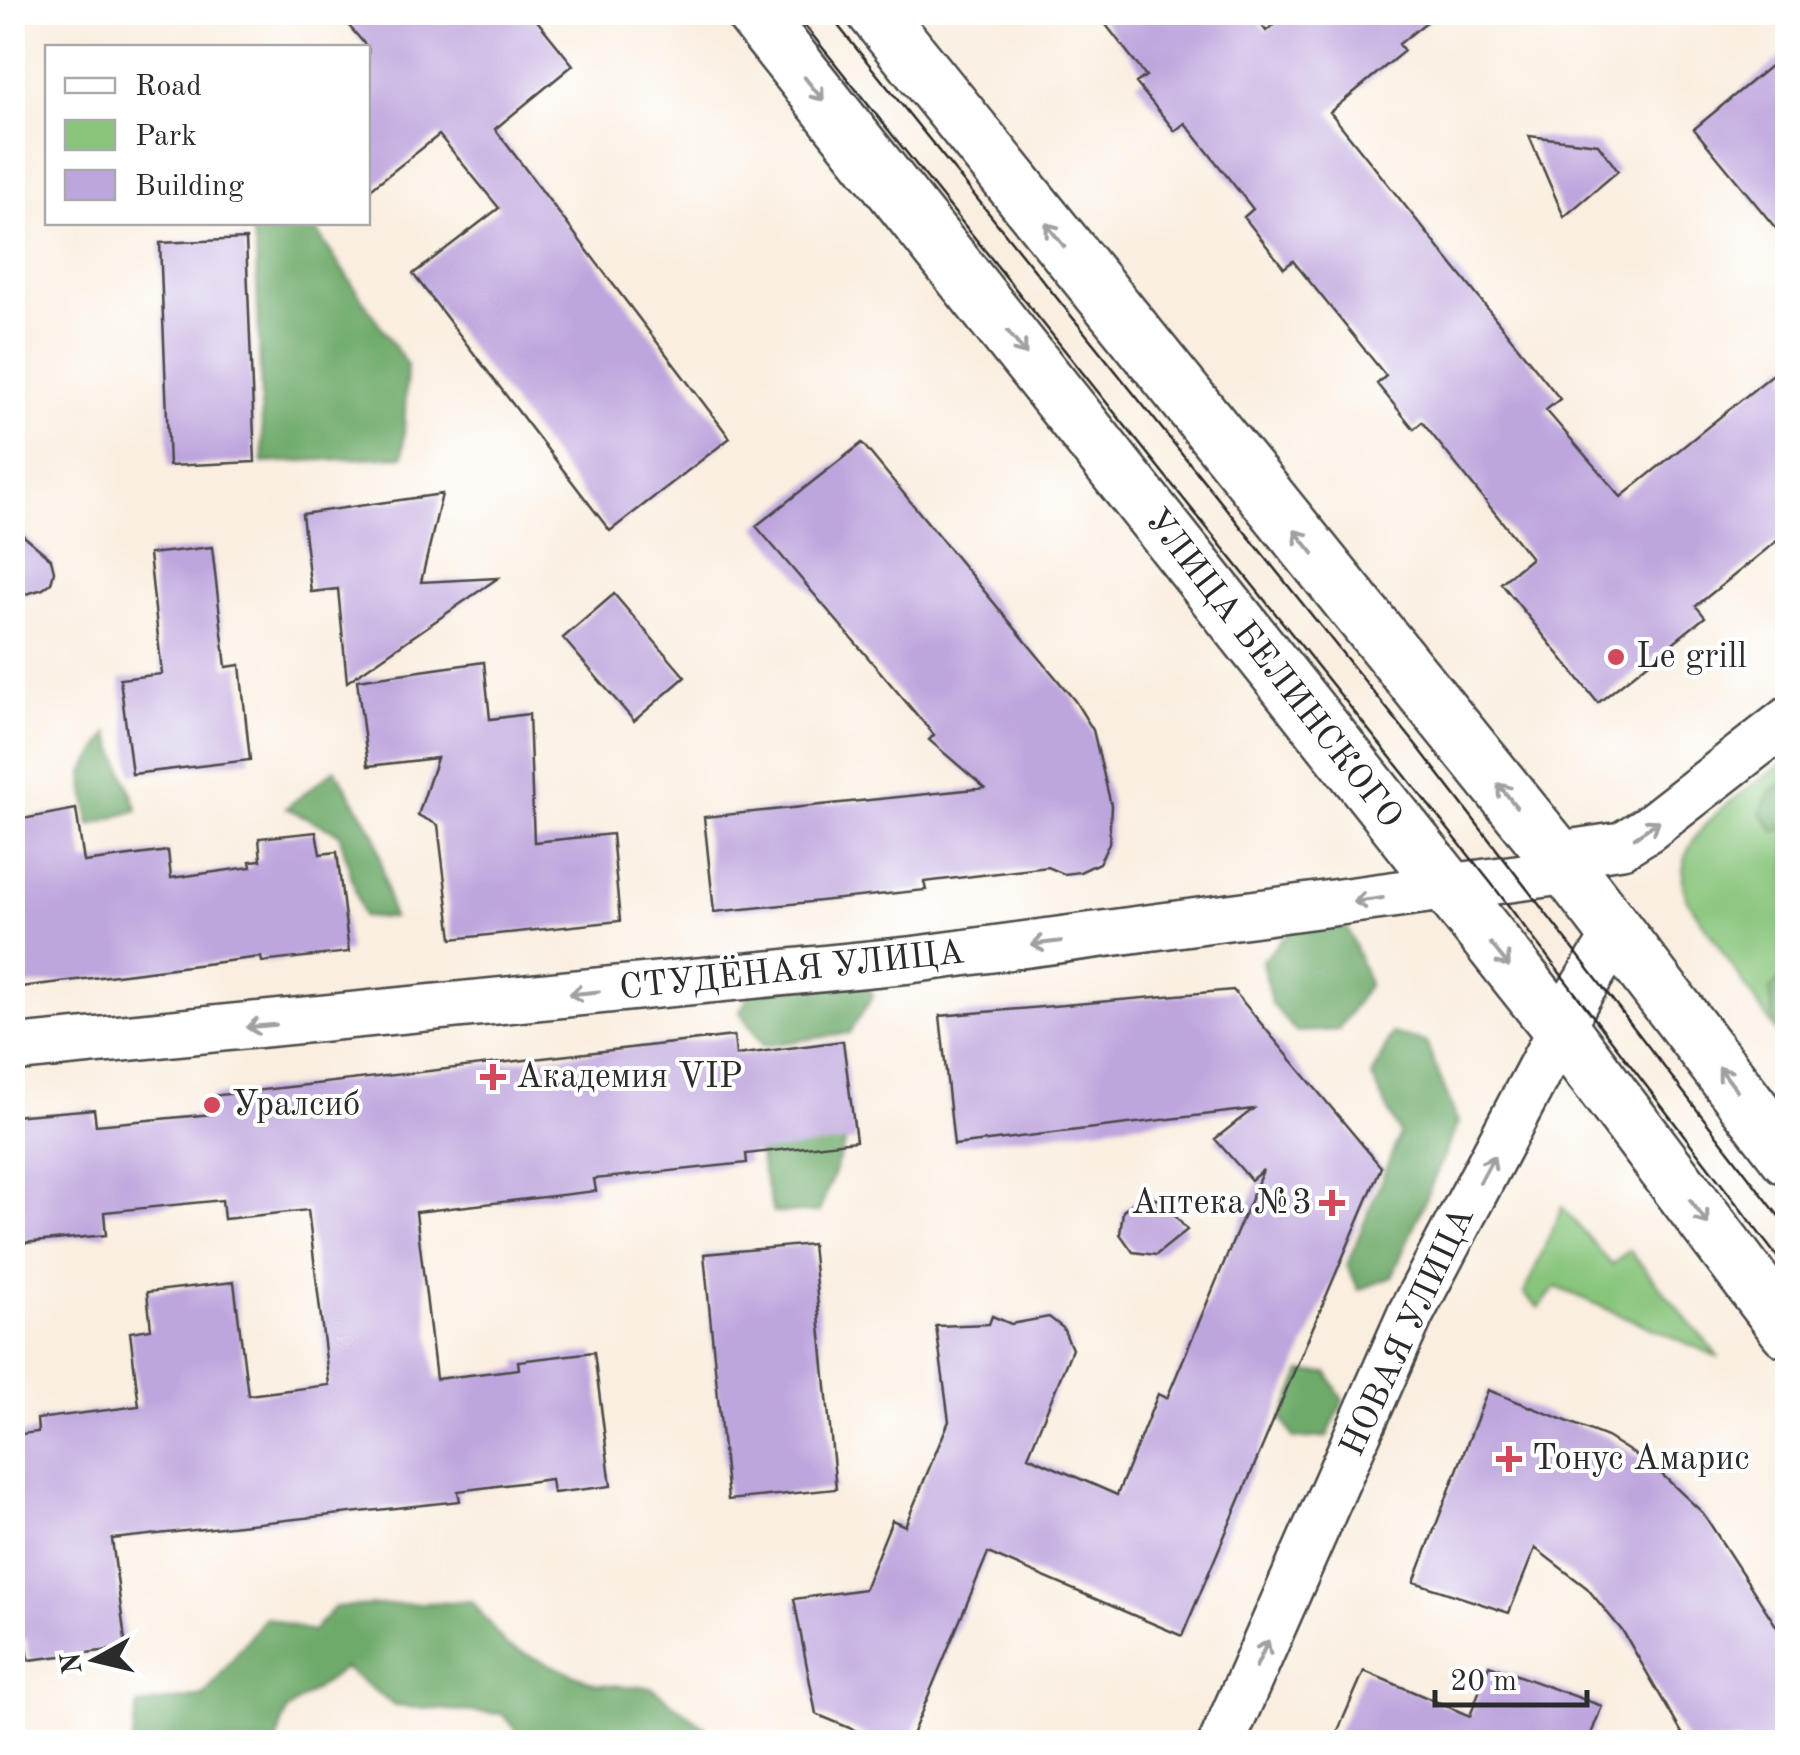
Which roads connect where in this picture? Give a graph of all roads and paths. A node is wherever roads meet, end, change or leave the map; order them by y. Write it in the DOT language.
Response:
graph roads {
  1 [pos="754,12"];
  2 [pos="875,12"];
  3 [pos="1788,720"];
  4 [pos="1562,863"];
  5 [pos="1445,888"];
  6 [pos="1617,934"];
  7 [pos="1561,1028"];
  8 [pos="12,1049"];
  9 [pos="1788,1157"];
  10 [pos="1788,1330"];
  11 [pos="1222,1742"];
  1 -- 5 [label="main road, УЛИЦА БЕЛИНСКОГО, one-way"];
  4 -- 2 [label="main road, one-way"];
  4 -- 3 [label="street, СТУДЁНАЯ УЛИЦА, one-way"];
  4 -- 5 [label="street, СТУДЁНАЯ УЛИЦА"];
  4 -- 6 [label="main road"];
  5 -- 7 [label="main road, УЛИЦА БЕЛИНСКОГО, one-way"];
  5 -- 8 [label="street, СТУДЁНАЯ УЛИЦА, one-way"];
  6 -- 7 [label="street, НОВАЯ УЛИЦА"];
  9 -- 6 [label="main road, one-way"];
  7 -- 10 [label="main road, УЛИЦА БЕЛИНСКОГО, one-way"];
  11 -- 7 [label="street, НОВАЯ УЛИЦА, one-way"];
}
